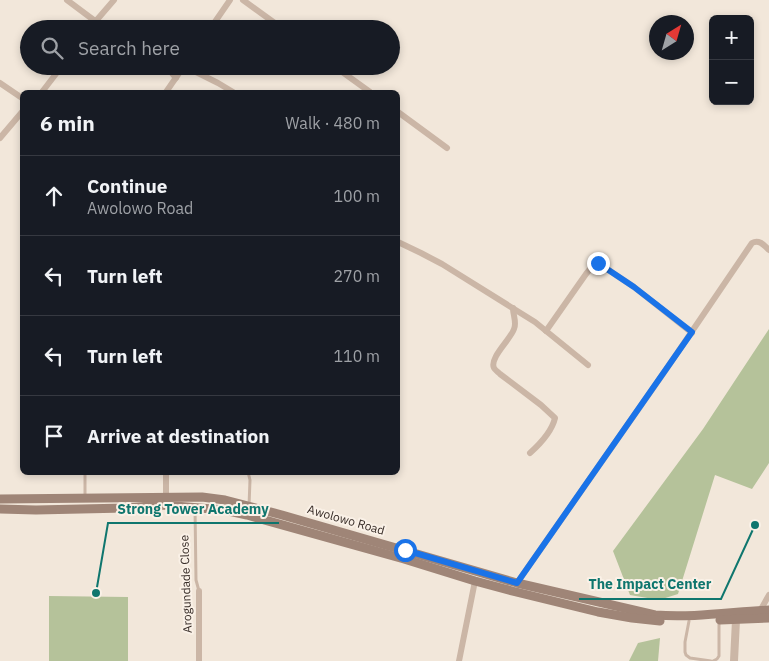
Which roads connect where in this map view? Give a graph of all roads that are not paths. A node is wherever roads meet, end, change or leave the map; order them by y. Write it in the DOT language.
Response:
graph roads {
  1 [pos="67,0"];
  2 [pos="114,0"];
  3 [pos="230,0"];
  4 [pos="243,0"];
  5 [pos="94,20"];
  6 [pos="96,20"];
  7 [pos="216,20"];
  8 [pos="271,20"];
  9 [pos="55,75"];
  10 [pos="174,75"];
  11 [pos="178,75"];
  12 [pos="202,75"];
  13 [pos="346,75"];
  14 [pos="176,78"];
  15 [pos="0,83"];
  16 [pos="44,90"];
  17 [pos="167,90"];
  18 [pos="230,90"];
  19 [pos="367,90"];
  20 [pos="20,97"];
  21 [pos="400,113"];
  22 [pos="20,114"];
  23 [pos="0,138"];
  24 [pos="447,148"];
  25 [pos="400,243"];
  26 [pos="769,250"];
  27 [pos="513,308"];
  28 [pos="546,331"];
  29 [pos="692,332"];
  30 [pos="588,365"];
  31 [pos="530,452"];
  32 [pos="86,475"];
  33 [pos="166,475"];
  34 [pos="249,475"];
  35 [pos="166,497"];
  36 [pos="0,499"];
  37 [pos="85,499"];
  38 [pos="195,507"];
  39 [pos="249,507"];
  40 [pos="0,509"];
  41 [pos="475,581"];
  42 [pos="517,583"];
  43 [pos="199,591"];
  44 [pos="769,595"];
  45 [pos="765,611"];
  46 [pos="655,618"];
  47 [pos="769,618"];
  48 [pos="668,619"];
  49 [pos="719,620"];
  50 [pos="736,620"];
  51 [pos="689,621"];
  52 [pos="199,661"];
  53 [pos="458,661"];
  54 [pos="712,661"];
  55 [pos="734,661"];
  1 -- 5 [label="street"];
  2 -- 6 [label="street"];
  3 -- 7 [label="street"];
  4 -- 8 [label="street"];
  9 -- 16 [label="street"];
  10 -- 14 [label="street"];
  11 -- 14 [label="street"];
  12 -- 18 [label="street"];
  13 -- 19 [label="street"];
  14 -- 17 [label="street"];
  15 -- 20 [label="street"];
  21 -- 24 [label="street"];
  22 -- 23 [label="street"];
  25 -- 27 [label="street"];
  26 -- 29 [label="street"];
  27 -- 28 [label="street"];
  27 -- 31 [label="street"];
  28 -- 29 [label="street"];
  28 -- 30 [label="street"];
  29 -- 42 [label="street"];
  32 -- 37 [label="lane"];
  33 -- 35 [label="street"];
  34 -- 39 [label="lane"];
  35 -- 37 [label="main road, Awolowo Road"];
  35 -- 39 [label="main road, Awolowo Road"];
  36 -- 37 [label="main road, Awolowo Road"];
  38 -- 40 [label="main road, Awolowo Road"];
  38 -- 41 [label="main road, Awolowo Road"];
  38 -- 43 [label="lane, Arogundade Close"];
  39 -- 42 [label="main road, Awolowo Road"];
  41 -- 46 [label="main road, Awolowo Road"];
  41 -- 53 [label="street"];
  42 -- 46 [label="main road, Awolowo Road"];
  43 -- 52 [label="street, Arogundade Close"];
  44 -- 45 [label="street"];
  45 -- 48 [label="main road, Awolowo Road"];
  46 -- 48 [label="main road, Awolowo Road"];
  47 -- 50 [label="main road, Awolowo Road"];
  48 -- 51 [label="main road, Awolowo Road"];
  49 -- 50 [label="main road, Awolowo Road"];
  49 -- 51 [label="main road, Awolowo Road"];
  49 -- 54 [label="lane"];
  50 -- 55 [label="street"];
  51 -- 54 [label="lane"];
}
